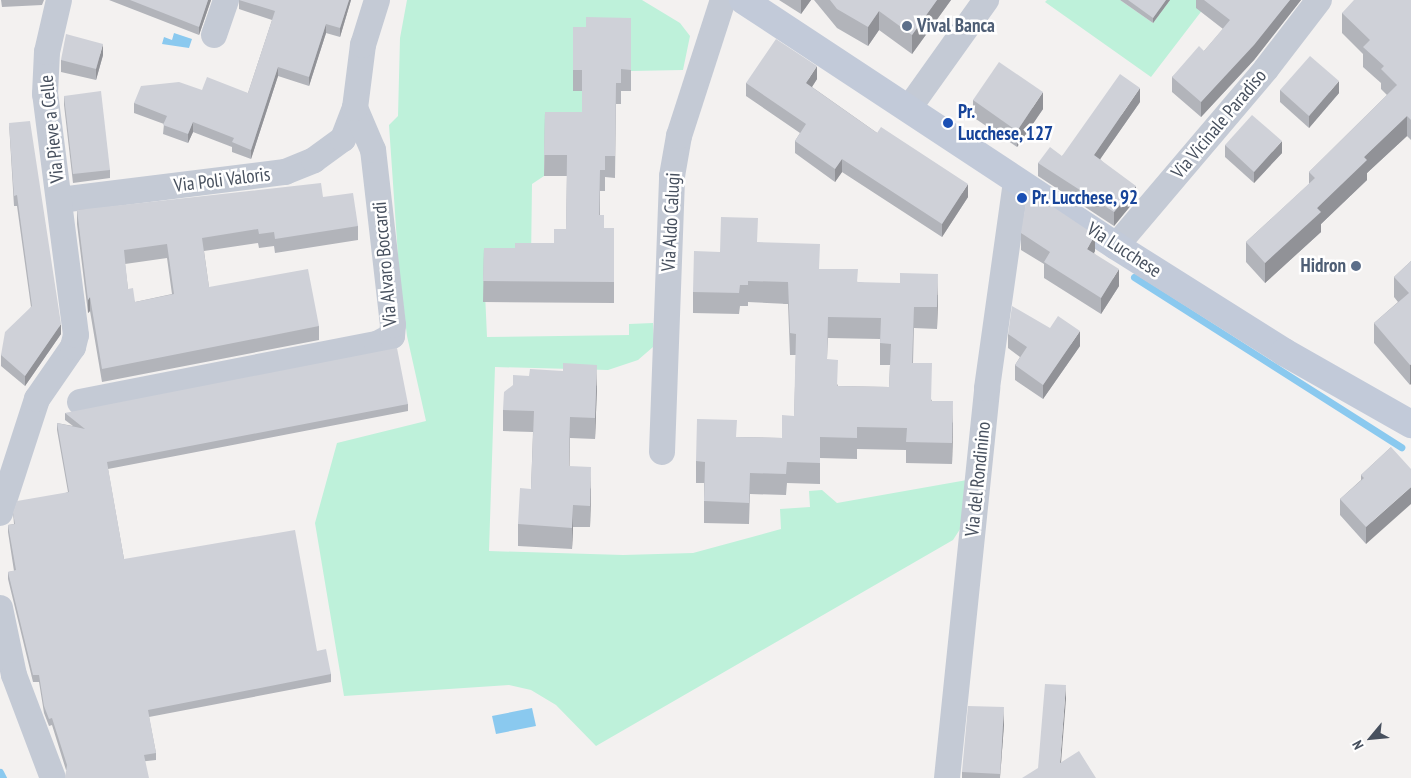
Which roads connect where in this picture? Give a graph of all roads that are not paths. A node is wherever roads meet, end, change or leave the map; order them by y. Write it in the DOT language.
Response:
graph roads {
  1 [pos="59,0"];
  2 [pos="226,0"];
  3 [pos="377,0"];
  4 [pos="723,0"];
  5 [pos="743,0"];
  6 [pos="986,0"];
  7 [pos="1319,0"];
  8 [pos="214,35"];
  9 [pos="355,108"];
  10 [pos="909,108"];
  11 [pos="1016,181"];
  12 [pos="60,200"];
  13 [pos="1116,246"];
  14 [pos="80,402"];
  15 [pos="1411,424"];
  16 [pos="662,452"];
  17 [pos="0,513"];
  18 [pos="0,608"];
  19 [pos="53,778"];
  20 [pos="947,778"];
  1 -- 12 [label="street, Via Pieve a Celle"];
  2 -- 8 [label="street"];
  3 -- 9 [label="street"];
  4 -- 16 [label="street, Via Aldo Calugi"];
  5 -- 10 [label="street, Via Lucchese"];
  6 -- 10 [label="street"];
  7 -- 13 [label="street, Via Vicinale Paradiso"];
  9 -- 12 [label="street, Via Poli Valoris"];
  9 -- 14 [label="street, Via Alvaro Boccardi"];
  10 -- 11 [label="street, Via Lucchese"];
  11 -- 13 [label="street, Via Lucchese"];
  11 -- 20 [label="street, Via del Rondinino"];
  12 -- 17 [label="street, Via Pieve a Celle"];
  13 -- 15 [label="street, Via Lucchese"];
  18 -- 19 [label="street"];
}
